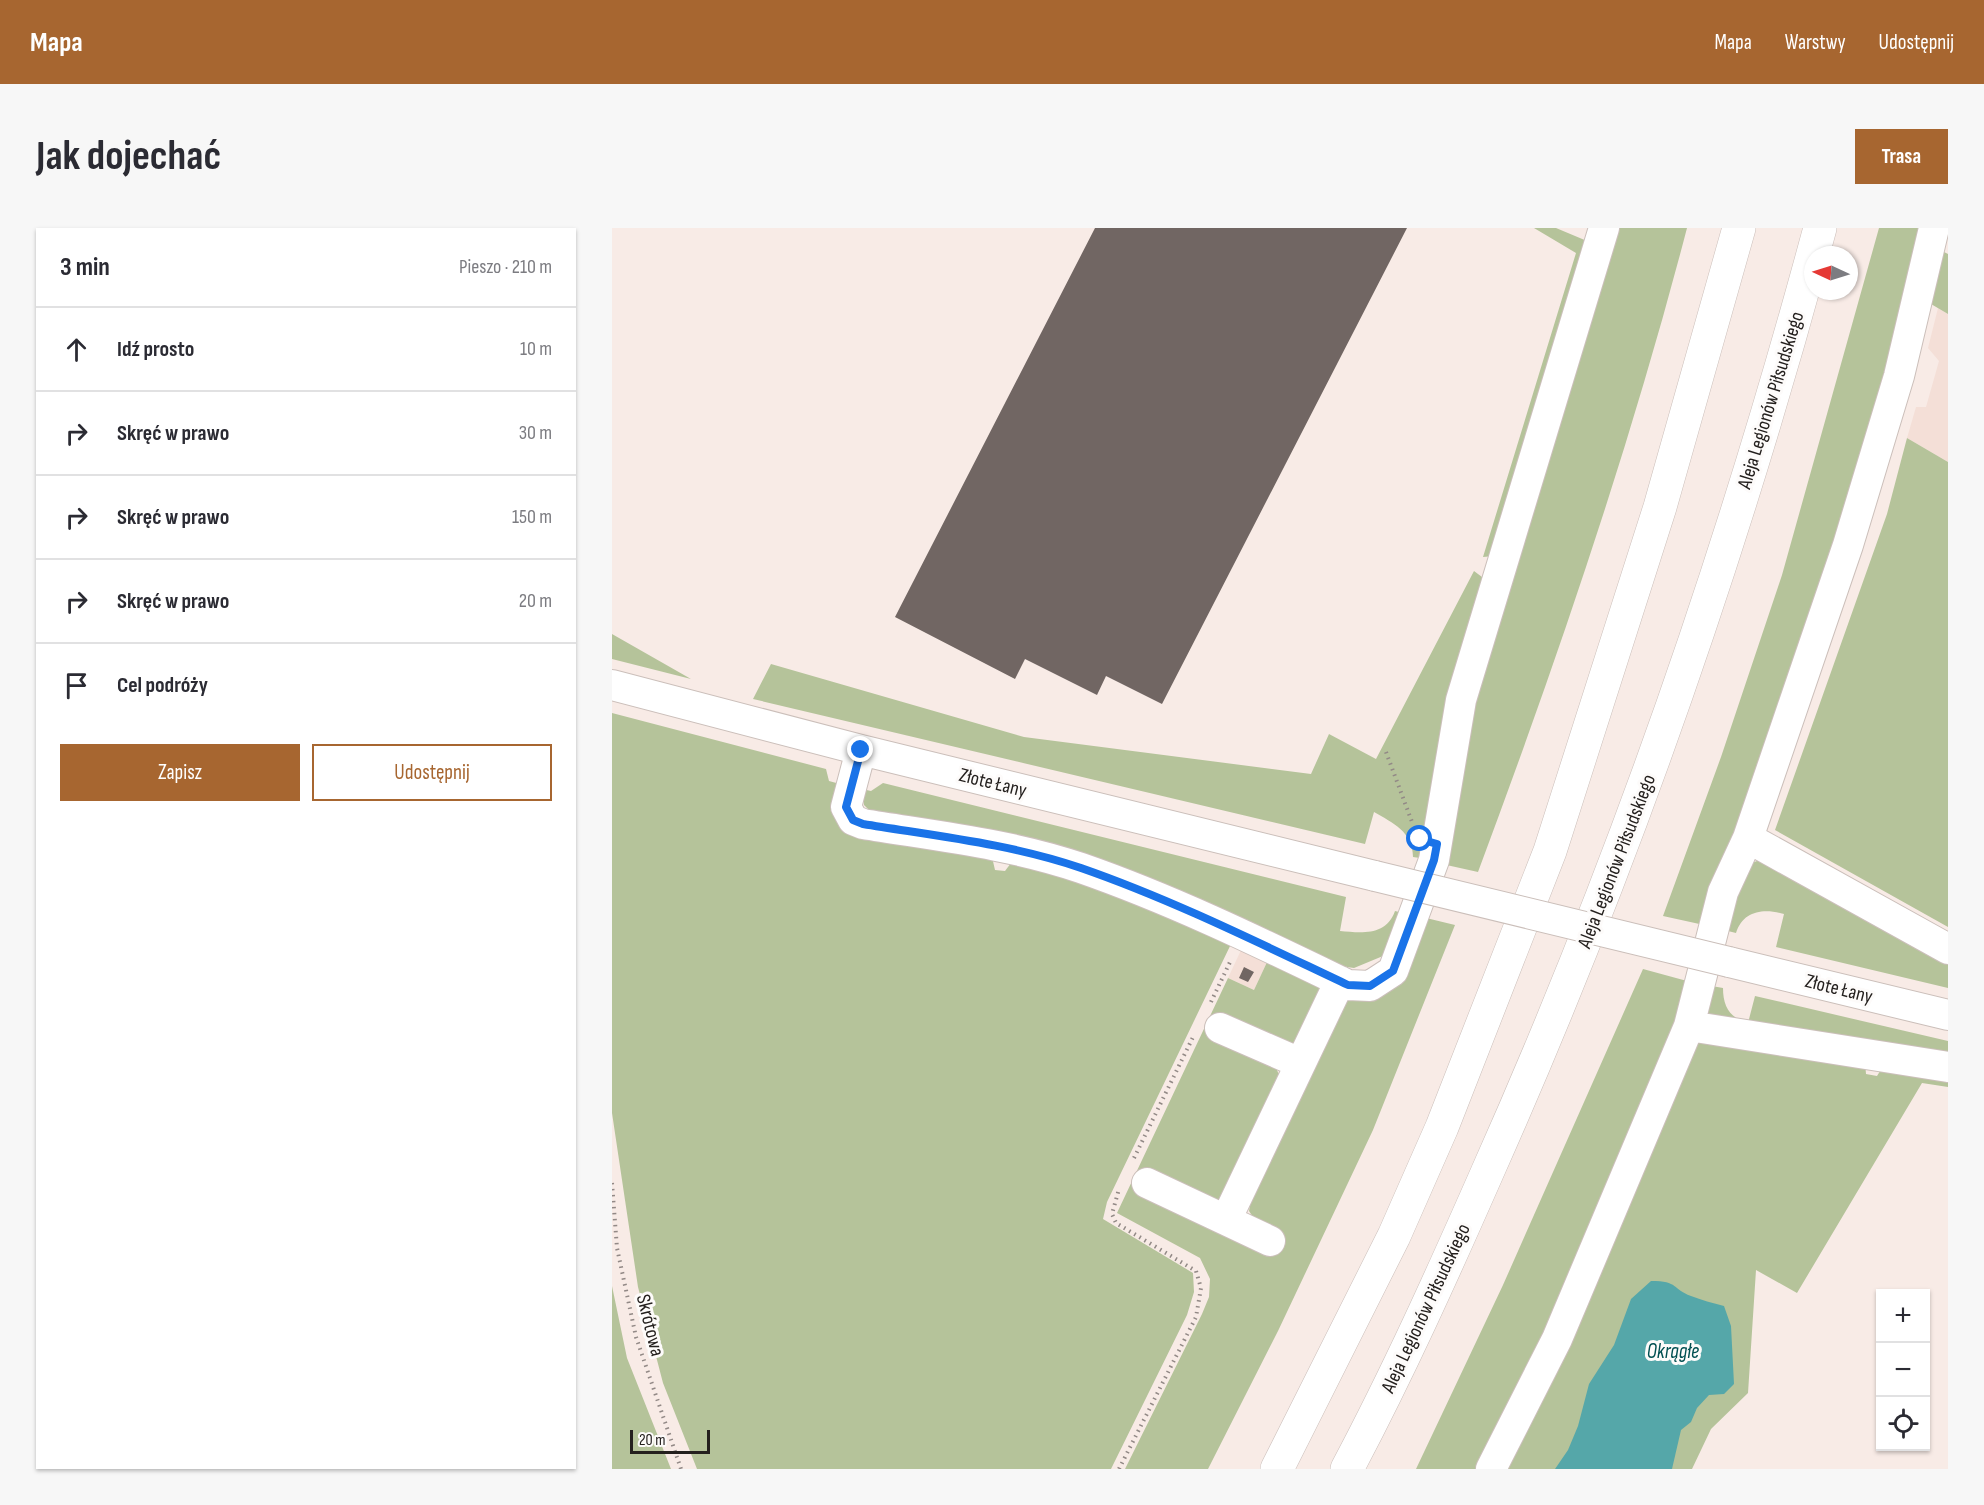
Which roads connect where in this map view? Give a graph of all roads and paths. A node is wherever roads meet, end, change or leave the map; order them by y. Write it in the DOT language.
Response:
graph roads {
  1 [pos="1604,228"];
  2 [pos="1739,228"];
  3 [pos="1820,228"];
  4 [pos="1934,228"];
  5 [pos="612,685"];
  6 [pos="861,750"];
  7 [pos="1386,752"];
  8 [pos="1748,838"];
  9 [pos="1437,844"];
  10 [pos="1948,949"];
  11 [pos="1340,981"];
  12 [pos="1948,1015"];
  13 [pos="1689,1026"];
  14 [pos="1220,1028"];
  15 [pos="1300,1063"];
  16 [pos="1948,1067"];
  17 [pos="612,1183"];
  18 [pos="1147,1183"];
  19 [pos="1226,1220"];
  20 [pos="1270,1241"];
  21 [pos="681,1469"];
  22 [pos="1277,1469"];
  23 [pos="1347,1469"];
  24 [pos="1491,1469"];
  1 -- 9 [label="street"];
  2 -- 22 [label="highway"];
  3 -- 23 [label="highway, Aleja Legionów Piłsudskiego"];
  4 -- 8 [label="street"];
  5 -- 6 [label="street, Złote Łany"];
  6 -- 11 [label="street"];
  6 -- 12 [label="street, Złote Łany, bridge"];
  7 -- 9 [label="path"];
  8 -- 10 [label="street"];
  8 -- 13 [label="street"];
  9 -- 11 [label="street"];
  11 -- 15 [label="street"];
  13 -- 16 [label="street"];
  13 -- 24 [label="street"];
  14 -- 15 [label="street"];
  15 -- 19 [label="street"];
  17 -- 21 [label="path, Skrótowa"];
  18 -- 19 [label="street"];
  19 -- 20 [label="street"];
}
